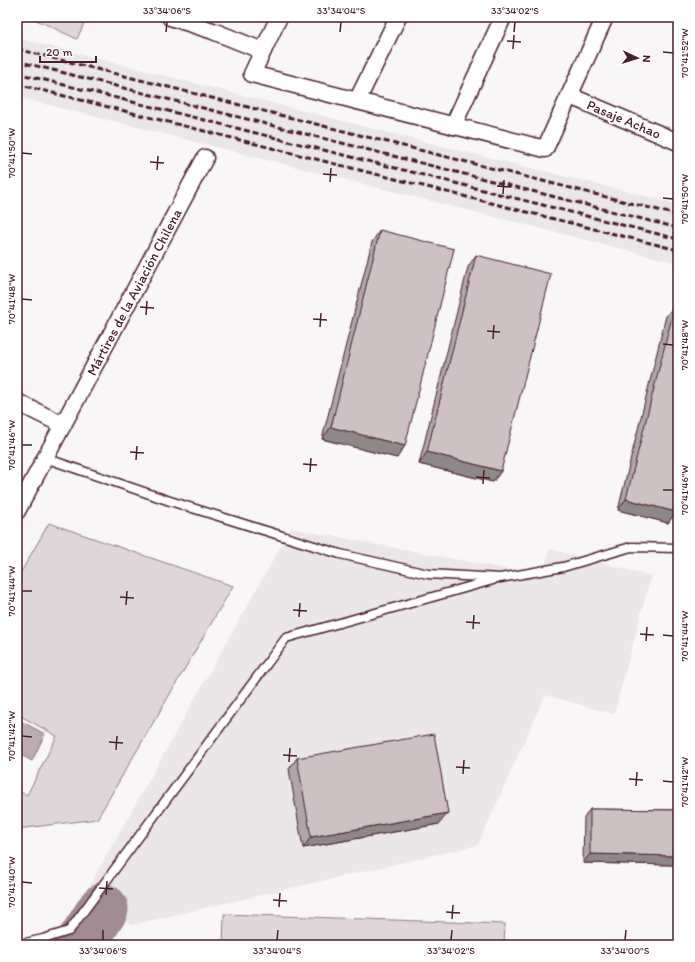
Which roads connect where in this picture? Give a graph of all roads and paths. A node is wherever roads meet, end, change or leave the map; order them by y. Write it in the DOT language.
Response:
graph roads {
  1 [pos="170,17"];
  2 [pos="279,17"];
  3 [pos="398,17"];
  4 [pos="503,17"];
  5 [pos="606,17"];
  6 [pos="263,51"];
  7 [pos="570,96"];
  8 [pos="357,101"];
  9 [pos="453,126"];
  10 [pos="678,142"];
  11 [pos="205,158"];
  12 [pos="17,402"];
  13 [pos="63,425"];
  14 [pos="45,458"];
  15 [pos="22,490"];
  16 [pos="17,511"];
  17 [pos="678,548"];
  18 [pos="500,578"];
  19 [pos="17,945"];
  1 -- 6 [label="street"];
  2 -- 6 [label="street"];
  3 -- 8 [label="street"];
  4 -- 9 [label="street"];
  5 -- 7 [label="street, Pasaje Achao"];
  6 -- 8 [label="street"];
  7 -- 9 [label="street, Pasaje Achao"];
  7 -- 10 [label="street, Pasaje Achao"];
  8 -- 9 [label="street"];
  11 -- 13 [label="street, Mártires de la Aviación Chilena"];
  12 -- 13 [label="street"];
  13 -- 14 [label="street, Mártires de la Aviación Chilena"];
  14 -- 15 [label="street, Mártires de la Aviación Chilena"];
  14 -- 18 [label="lane"];
  15 -- 16 [label="street, Mártires de la Aviación Chilena"];
  17 -- 18 [label="lane"];
  18 -- 19 [label="lane"];
}
